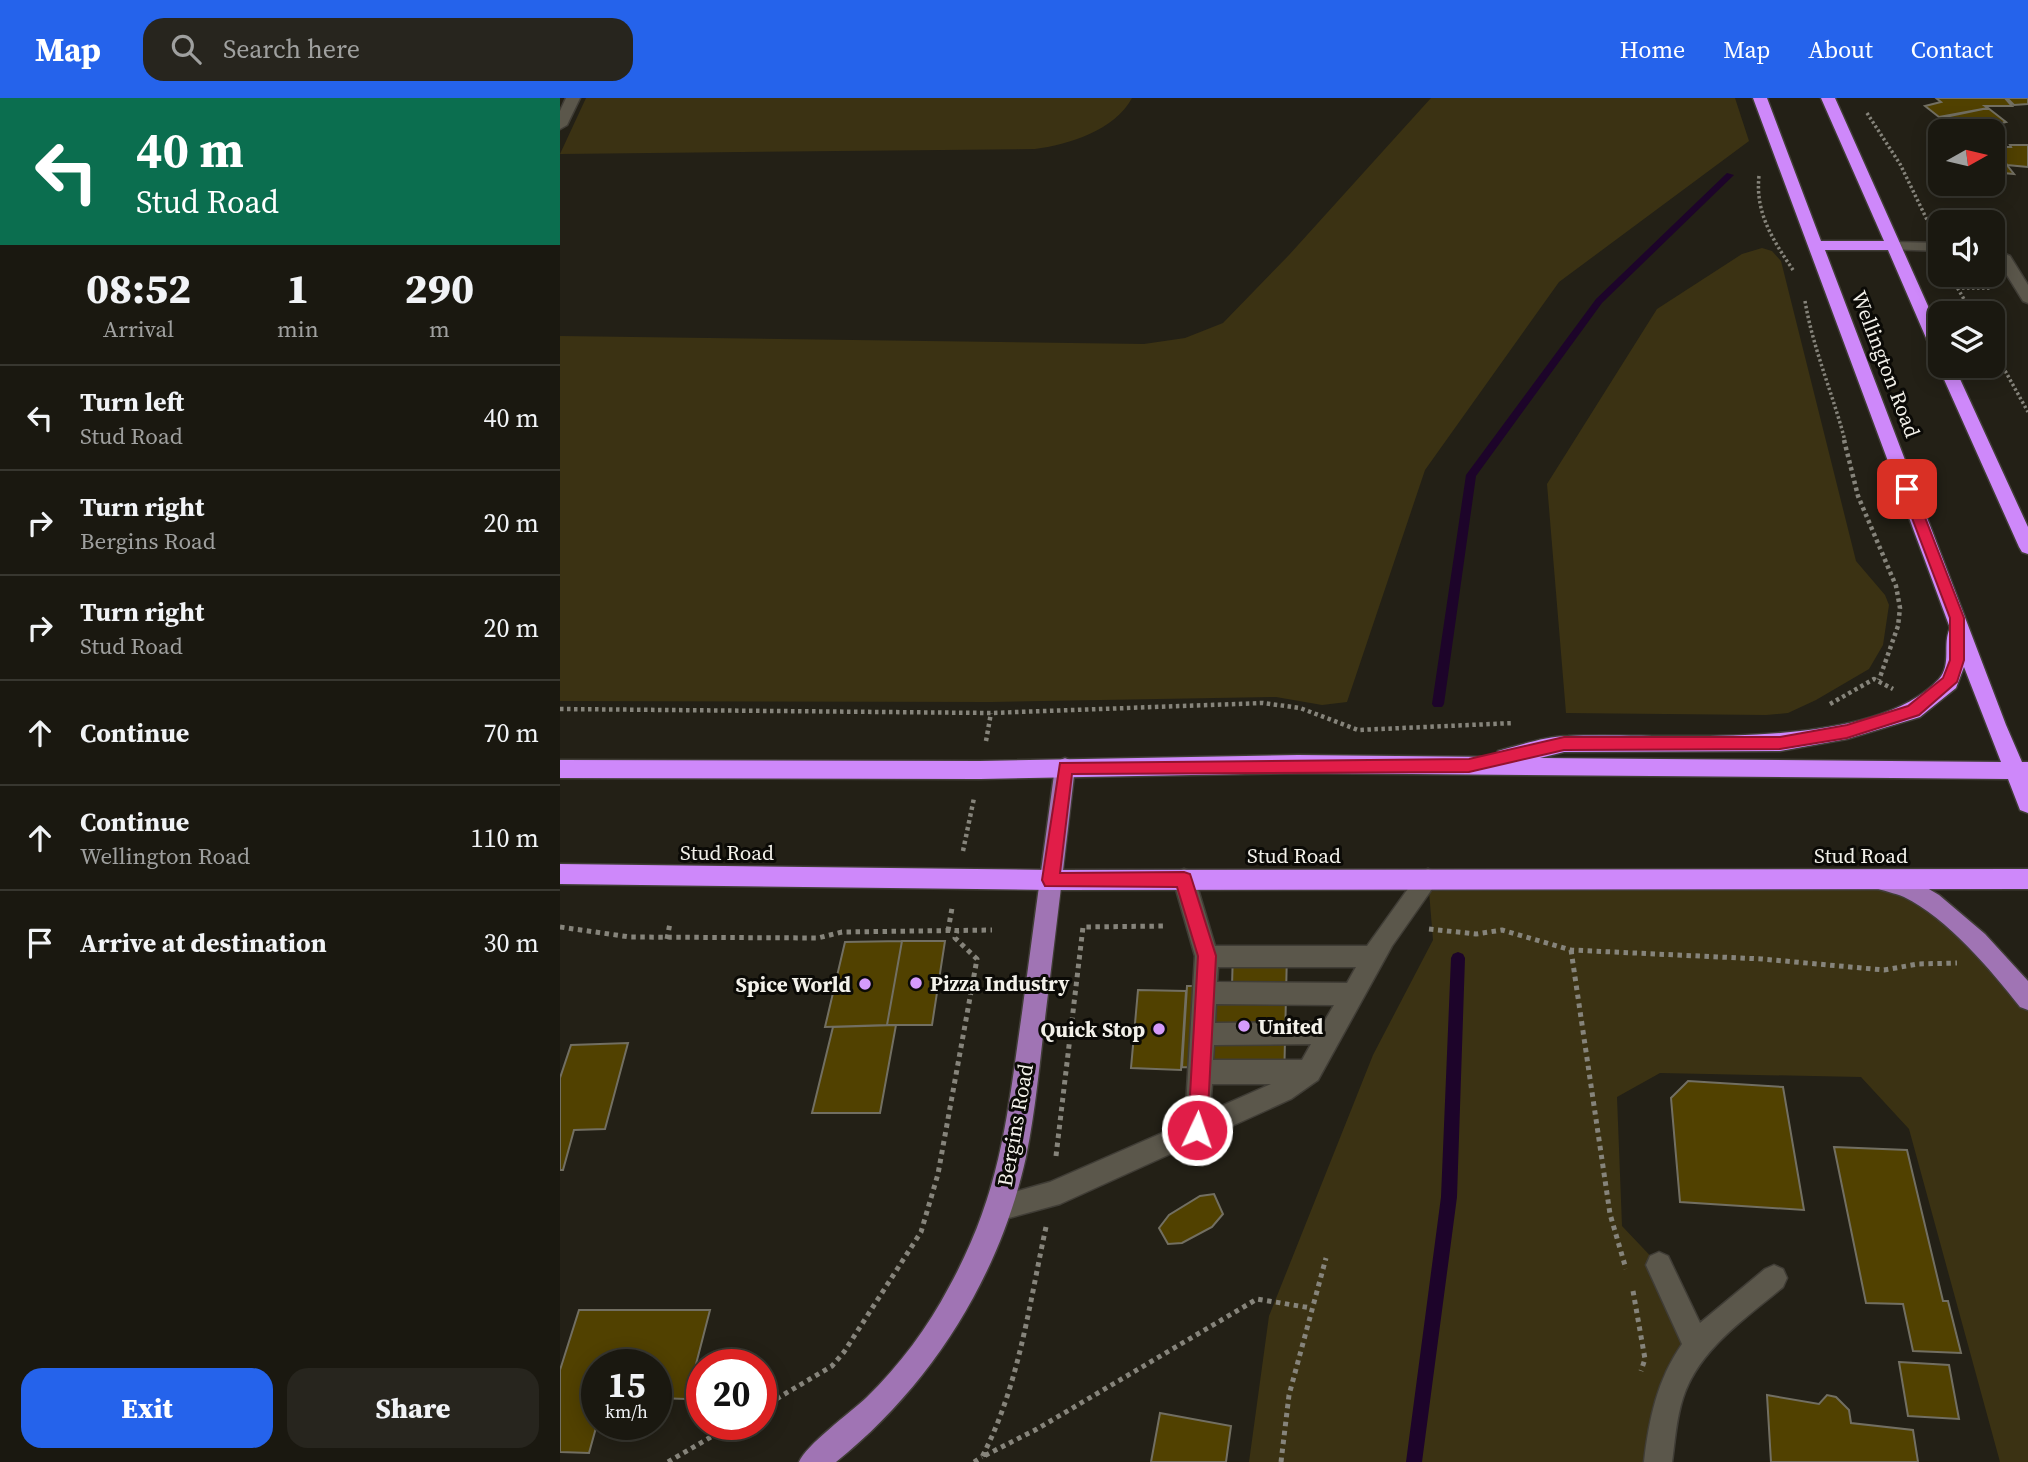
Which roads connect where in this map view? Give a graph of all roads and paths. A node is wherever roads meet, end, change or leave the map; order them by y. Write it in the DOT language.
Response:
graph roads {
  1 [pos="573,98"];
  2 [pos="1760,98"];
  3 [pos="1828,98"];
  4 [pos="1864,109"];
  5 [pos="560,125"];
  6 [pos="1759,171"];
  7 [pos="1928,223"];
  8 [pos="1816,245"];
  9 [pos="1892,246"];
  10 [pos="1928,246"];
  11 [pos="2005,260"];
  12 [pos="2005,265"];
  13 [pos="2028,270"];
  14 [pos="1794,272"];
  15 [pos="1803,294"];
  16 [pos="2028,298"];
  17 [pos="1928,325"];
  18 [pos="2005,371"];
  19 [pos="1951,378"];
  20 [pos="2028,412"];
  21 [pos="1985,452"];
  22 [pos="2028,516"];
  23 [pos="2028,547"];
  24 [pos="1957,618"];
  25 [pos="1879,680"];
  26 [pos="1286,705"];
  27 [pos="560,709"];
  28 [pos="991,713"];
  29 [pos="1469,765"];
  30 [pos="1065,767"];
  31 [pos="560,769"];
  32 [pos="980,770"];
  33 [pos="2021,771"];
  34 [pos="2028,804"];
  35 [pos="560,874"];
  36 [pos="958,877"];
  37 [pos="1428,879"];
  38 [pos="2028,879"];
  39 [pos="1051,880"];
  40 [pos="1184,880"];
  41 [pos="1881,880"];
  42 [pos="670,923"];
  43 [pos="560,927"];
  44 [pos="1083,927"];
  45 [pos="992,930"];
  46 [pos="948,931"];
  47 [pos="957,931"];
  48 [pos="1476,934"];
  49 [pos="667,939"];
  50 [pos="1571,950"];
  51 [pos="1986,952"];
  52 [pos="1207,956"];
  53 [pos="1374,957"];
  54 [pos="1205,993"];
  55 [pos="1354,993"];
  56 [pos="2028,999"];
  57 [pos="1330,1033"];
  58 [pos="1203,1034"];
  59 [pos="1201,1072"];
  60 [pos="1309,1072"];
  61 [pos="1197,1130"];
  62 [pos="1051,1195"];
  63 [pos="998,1208"];
  64 [pos="1326,1258"];
  65 [pos="1659,1265"];
  66 [pos="1628,1273"];
  67 [pos="1774,1278"];
  68 [pos="1632,1285"];
  69 [pos="1311,1308"];
  70 [pos="1696,1343"];
  71 [pos="1645,1359"];
  72 [pos="777,1399"];
  73 [pos="706,1440"];
  74 [pos="982,1457"];
  75 [pos="668,1462"];
  76 [pos="813,1462"];
  77 [pos="974,1462"];
  78 [pos="1281,1462"];
  79 [pos="1658,1462"];
  1 -- 5 [label="street"];
  2 -- 8 [label="highway, Wellington Road"];
  3 -- 9 [label="highway"];
  4 -- 7 [label="path"];
  6 -- 14 [label="path"];
  8 -- 9 [label="highway"];
  8 -- 24 [label="highway, Wellington Road"];
  9 -- 10 [label="street"];
  9 -- 17 [label="highway"];
  11 -- 13 [label="street"];
  12 -- 16 [label="street"];
  15 -- 25 [label="path"];
  18 -- 20 [label="path"];
  19 -- 21 [label="highway"];
  21 -- 22 [label="highway"];
  21 -- 23 [label="highway"];
  24 -- 29 [label="highway"];
  24 -- 33 [label="highway, Wellington Road"];
  26 -- 28 [label="path"];
  27 -- 28 [label="path"];
  28 -- 32 [label="path"];
  29 -- 30 [label="highway"];
  29 -- 33 [label="highway"];
  30 -- 32 [label="highway"];
  30 -- 39 [label="main road, Bergins Road"];
  31 -- 32 [label="highway"];
  32 -- 36 [label="path"];
  33 -- 34 [label="highway, Wellington Road"];
  35 -- 36 [label="highway, Stud Road"];
  36 -- 39 [label="highway, Stud Road"];
  36 -- 46 [label="path"];
  37 -- 40 [label="highway, Stud Road"];
  37 -- 41 [label="highway, Stud Road"];
  37 -- 53 [label="street"];
  38 -- 41 [label="highway, Stud Road"];
  39 -- 40 [label="highway, Stud Road"];
  39 -- 63 [label="main road, Bergins Road"];
  40 -- 52 [label="street"];
  41 -- 51 [label="main road"];
  42 -- 49 [label="path"];
  43 -- 49 [label="path"];
  44 -- 62 [label="path"];
  45 -- 47 [label="path"];
  46 -- 47 [label="path"];
  46 -- 49 [label="path"];
  47 -- 72 [label="path"];
  48 -- 50 [label="path"];
  50 -- 51 [label="path"];
  50 -- 66 [label="path"];
  51 -- 56 [label="main road"];
  52 -- 53 [label="street"];
  52 -- 54 [label="street"];
  53 -- 55 [label="street"];
  54 -- 55 [label="street"];
  54 -- 58 [label="street"];
  55 -- 57 [label="street"];
  57 -- 58 [label="street"];
  57 -- 60 [label="street"];
  58 -- 59 [label="street"];
  59 -- 60 [label="street"];
  59 -- 61 [label="street"];
  60 -- 61 [label="street"];
  61 -- 62 [label="street"];
  62 -- 63 [label="street"];
  62 -- 74 [label="path"];
  63 -- 76 [label="main road, Bergins Road"];
  64 -- 69 [label="path"];
  65 -- 70 [label="street"];
  67 -- 70 [label="street"];
  68 -- 71 [label="path"];
  69 -- 74 [label="path"];
  69 -- 78 [label="path"];
  70 -- 79 [label="street"];
  73 -- 75 [label="path"];
  74 -- 77 [label="path"];
}
